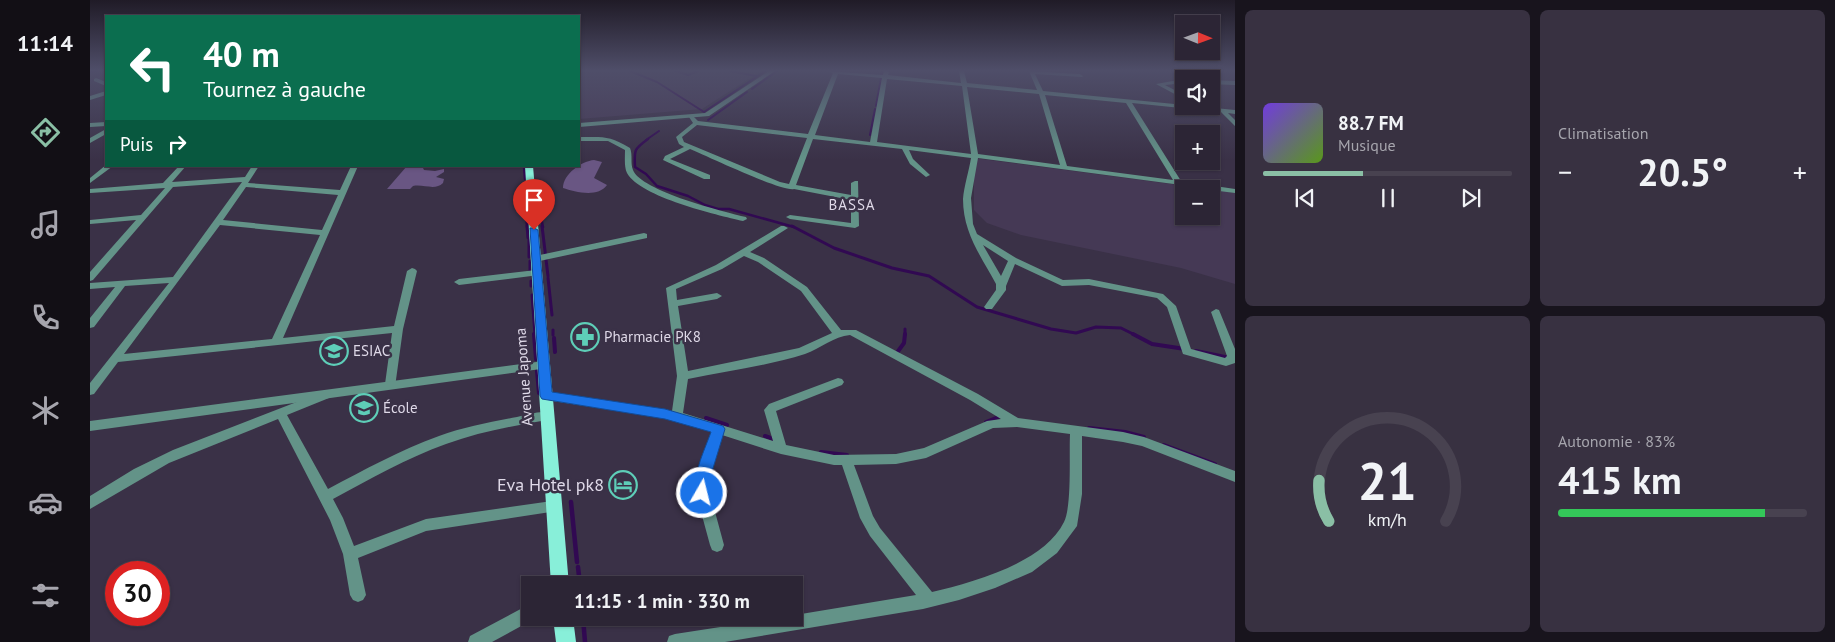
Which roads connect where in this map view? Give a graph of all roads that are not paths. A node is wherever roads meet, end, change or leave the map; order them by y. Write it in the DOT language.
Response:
graph roads {
  1 [pos="728,101"];
  2 [pos="824,101"];
  3 [pos="881,101"];
  4 [pos="967,101"];
  5 [pos="1044,101"];
  6 [pos="1128,101"];
  7 [pos="1175,107"];
  8 [pos="1220,111"];
  9 [pos="1224,111"];
  10 [pos="1235,112"];
  11 [pos="105,118"];
  12 [pos="694,120"];
  13 [pos="105,124"];
  14 [pos="1235,124"];
  15 [pos="92,125"];
  16 [pos="580,125"];
  17 [pos="105,132"];
  18 [pos="810,136"];
  19 [pos="580,139"];
  20 [pos="90,141"];
  21 [pos="873,144"];
  22 [pos="689,147"];
  23 [pos="905,148"];
  24 [pos="975,156"];
  25 [pos="109,167"];
  26 [pos="182,167"];
  27 [pos="255,167"];
  28 [pos="355,167"];
  29 [pos="529,167"];
  30 [pos="1064,168"];
  31 [pos="926,174"];
  32 [pos="707,177"];
  33 [pos="1176,180"];
  34 [pos="90,181"];
  35 [pos="247,182"];
  36 [pos="855,183"];
  37 [pos="1175,183"];
  38 [pos="168,185"];
  39 [pos="791,188"];
  40 [pos="1220,189"];
  41 [pos="90,191"];
  42 [pos="1235,191"];
  43 [pos="344,193"];
  44 [pos="855,198"];
  45 [pos="144,217"];
  46 [pos="790,217"];
  47 [pos="743,219"];
  48 [pos="90,222"];
  49 [pos="217,222"];
  50 [pos="784,228"];
  51 [pos="325,233"];
  52 [pos="973,235"];
  53 [pos="644,236"];
  54 [pos="744,252"];
  55 [pos="1013,260"];
  56 [pos="536,266"];
  57 [pos="412,271"];
  58 [pos="90,278"];
  59 [pos="176,280"];
  60 [pos="459,282"];
  61 [pos="122,284"];
  62 [pos="90,286"];
  63 [pos="1001,290"];
  64 [pos="717,296"];
  65 [pos="674,304"];
  66 [pos="989,307"];
  67 [pos="1216,312"];
  68 [pos="90,325"];
  69 [pos="398,330"];
  70 [pos="839,335"];
  71 [pos="276,342"];
  72 [pos="115,359"];
  73 [pos="1234,359"];
  74 [pos="544,365"];
  75 [pos="683,376"];
  76 [pos="838,382"];
  77 [pos="392,384"];
  78 [pos="90,392"];
  79 [pos="328,393"];
  80 [pos="546,396"];
  81 [pos="281,414"];
  82 [pos="547,416"];
  83 [pos="678,416"];
  84 [pos="1017,422"];
  85 [pos="90,426"];
  86 [pos="718,429"];
  87 [pos="1076,431"];
  88 [pos="781,450"];
  89 [pos="847,462"];
  90 [pos="1235,478"];
  91 [pos="325,497"];
  92 [pos="90,503"];
  93 [pos="552,507"];
  94 [pos="716,545"];
  95 [pos="350,554"];
  96 [pos="559,576"];
  97 [pos="358,595"];
  98 [pos="929,600"];
  99 [pos="521,617"];
  100 [pos="564,626"];
  101 [pos="476,642"];
  102 [pos="566,642"];
  103 [pos="675,642"];
  1 -- 12 [label="street"];
  2 -- 18 [label="street"];
  3 -- 21 [label="street"];
  4 -- 24 [label="street"];
  5 -- 30 [label="street"];
  6 -- 7 [label="street"];
  6 -- 33 [label="street"];
  8 -- 9 [label="street"];
  9 -- 10 [label="street"];
  9 -- 14 [label="street"];
  11 -- 15 [label="street"];
  12 -- 16 [label="street"];
  12 -- 18 [label="street"];
  12 -- 22 [label="street"];
  13 -- 15 [label="street"];
  17 -- 20 [label="street"];
  18 -- 21 [label="street"];
  18 -- 39 [label="street"];
  19 -- 47 [label="street"];
  21 -- 23 [label="street"];
  22 -- 32 [label="street"];
  22 -- 39 [label="street"];
  23 -- 24 [label="street"];
  23 -- 31 [label="street"];
  24 -- 30 [label="street"];
  24 -- 52 [label="street"];
  25 -- 34 [label="street"];
  26 -- 38 [label="street"];
  27 -- 35 [label="street"];
  28 -- 43 [label="street"];
  29 -- 56 [label="main road, Avenue Japoma"];
  30 -- 37 [label="street"];
  35 -- 38 [label="street"];
  35 -- 43 [label="street"];
  35 -- 49 [label="street"];
  36 -- 44 [label="street"];
  38 -- 41 [label="street"];
  38 -- 45 [label="street"];
  39 -- 44 [label="street"];
  40 -- 42 [label="street"];
  43 -- 51 [label="street"];
  44 -- 46 [label="street"];
  45 -- 48 [label="street"];
  45 -- 58 [label="street"];
  49 -- 51 [label="street"];
  49 -- 59 [label="street"];
  50 -- 54 [label="street"];
  51 -- 71 [label="street"];
  52 -- 55 [label="street"];
  52 -- 63 [label="street"];
  53 -- 56 [label="street"];
  54 -- 65 [label="street"];
  54 -- 70 [label="street"];
  55 -- 63 [label="street"];
  55 -- 73 [label="street"];
  56 -- 60 [label="street"];
  56 -- 74 [label="main road, Avenue Japoma"];
  57 -- 69 [label="street"];
  59 -- 61 [label="street"];
  59 -- 72 [label="street"];
  61 -- 62 [label="street"];
  61 -- 68 [label="street"];
  63 -- 66 [label="street"];
  64 -- 65 [label="street"];
  65 -- 75 [label="street"];
  67 -- 73 [label="street"];
  69 -- 71 [label="street"];
  69 -- 77 [label="street"];
  70 -- 75 [label="street"];
  70 -- 84 [label="street"];
  71 -- 72 [label="street"];
  72 -- 78 [label="street"];
  74 -- 77 [label="street"];
  74 -- 80 [label="main road, Avenue Japoma"];
  75 -- 83 [label="street"];
  76 -- 88 [label="street"];
  77 -- 79 [label="street"];
  79 -- 81 [label="street"];
  79 -- 85 [label="street"];
  80 -- 82 [label="main road, Avenue Japoma"];
  80 -- 83 [label="street"];
  81 -- 91 [label="street"];
  81 -- 92 [label="street"];
  82 -- 91 [label="street"];
  82 -- 93 [label="main road, Avenue Japoma"];
  83 -- 86 [label="street"];
  84 -- 87 [label="street"];
  84 -- 89 [label="street"];
  86 -- 88 [label="street"];
  86 -- 94 [label="street"];
  87 -- 90 [label="street"];
  87 -- 98 [label="street"];
  88 -- 89 [label="street"];
  89 -- 98 [label="street"];
  91 -- 95 [label="street"];
  93 -- 95 [label="street"];
  93 -- 96 [label="main road, Avenue Japoma"];
  95 -- 97 [label="street"];
  98 -- 103 [label="street"];
  99 -- 101 [label="street"];
  100 -- 102 [label="main road"];
}
